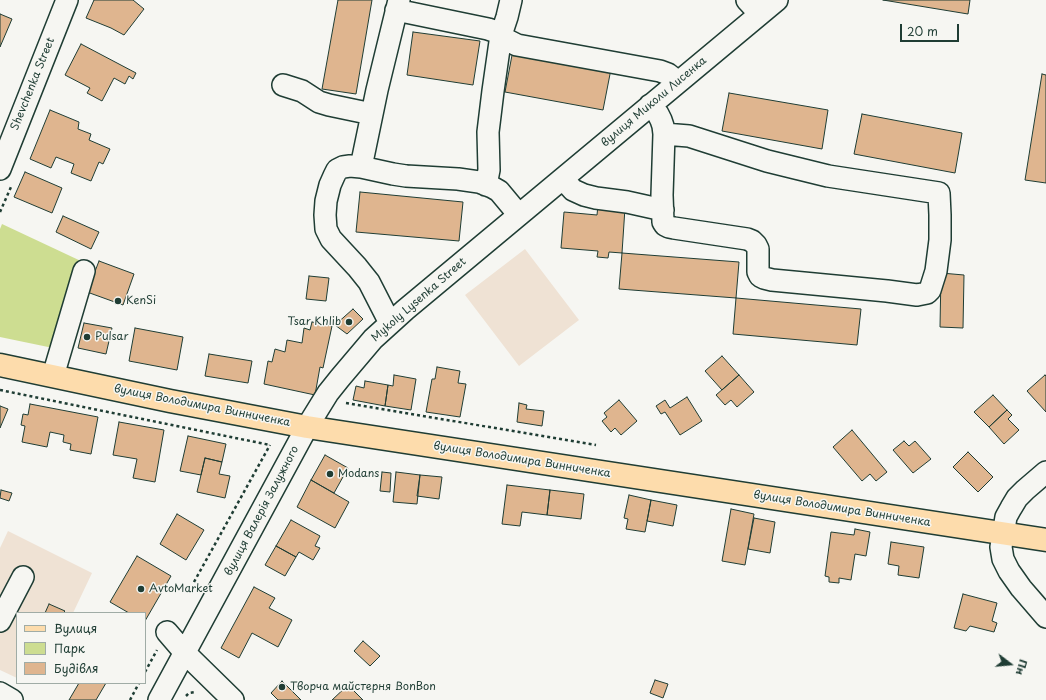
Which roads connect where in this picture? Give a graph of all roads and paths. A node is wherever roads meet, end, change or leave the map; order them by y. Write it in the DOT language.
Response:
graph roads {
  1 [pos="67,0"];
  2 [pos="511,0"];
  3 [pos="777,0"];
  4 [pos="398,5"];
  5 [pos="753,7"];
  6 [pos="501,35"];
  7 [pos="678,82"];
  8 [pos="283,85"];
  9 [pos="650,106"];
  10 [pos="372,114"];
  11 [pos="664,134"];
  12 [pos="361,167"];
  13 [pos="0,169"];
  14 [pos="562,178"];
  15 [pos="486,184"];
  16 [pos="663,210"];
  17 [pos="519,215"];
  18 [pos="84,272"];
  19 [pos="390,324"];
  20 [pos="0,365"];
  21 [pos="53,376"];
  22 [pos="0,390"];
  23 [pos="343,403"];
  24 [pos="307,427"];
  25 [pos="596,445"];
  26 [pos="1046,472"];
  27 [pos="1003,533"];
  28 [pos="1046,540"];
  29 [pos="23,577"];
  30 [pos="194,582"];
  31 [pos="1046,617"];
  32 [pos="0,621"];
  33 [pos="162,641"];
  34 [pos="185,653"];
  35 [pos="146,670"];
  36 [pos="138,684"];
  37 [pos="0,693"];
  38 [pos="12,700"];
  39 [pos="130,700"];
  40 [pos="159,700"];
  41 [pos="233,700"];
  1 -- 13 [label="street, Shevchenka Street"];
  2 -- 6 [label="street"];
  3 -- 5 [label="street, вулиця Миколи Лисенка"];
  4 -- 6 [label="street"];
  4 -- 10 [label="street"];
  5 -- 7 [label="street, вулиця Миколи Лисенка"];
  6 -- 7 [label="street"];
  6 -- 15 [label="street"];
  7 -- 9 [label="street, вулиця Миколи Лисенка"];
  8 -- 10 [label="street"];
  9 -- 11 [label="street"];
  9 -- 14 [label="street, вулиця Миколи Лисенка"];
  10 -- 12 [label="street"];
  11 -- 16 [label="street"];
  11 -- 16 [label="street"];
  12 -- 15 [label="street"];
  12 -- 19 [label="street"];
  14 -- 16 [label="street"];
  14 -- 17 [label="street, вулиця Миколи Лисенка"];
  15 -- 17 [label="street"];
  17 -- 19 [label="street, Mykoly Lysenka Street"];
  18 -- 21 [label="street"];
  19 -- 24 [label="street, Mykoly Lysenka Street"];
  20 -- 21 [label="main road, вулиця Володимира Винниченка"];
  21 -- 24 [label="main road, вулиця Володимира Винниченка"];
  22 -- 30 [label="path"];
  23 -- 25 [label="path"];
  24 -- 27 [label="main road, вулиця Володимира Винниченка"];
  24 -- 34 [label="street, вулиця Валерія Залужного"];
  26 -- 27 [label="street"];
  27 -- 28 [label="main road, вулиця Володимира Винниченка"];
  27 -- 31 [label="street"];
  29 -- 32 [label="street"];
  33 -- 34 [label="street"];
  33 -- 35 [label="path"];
  34 -- 40 [label="street, вулиця Валерія Залужного"];
  34 -- 41 [label="street"];
  36 -- 39 [label="path"];
  37 -- 38 [label="street"];
}
